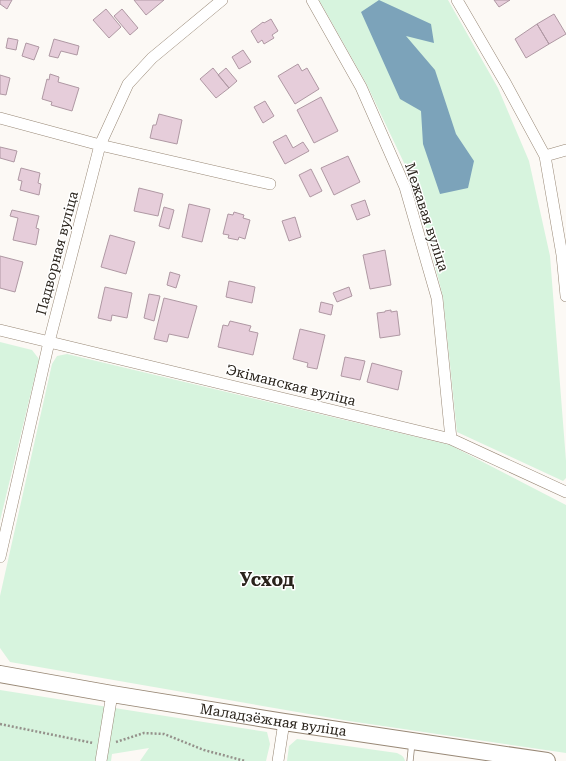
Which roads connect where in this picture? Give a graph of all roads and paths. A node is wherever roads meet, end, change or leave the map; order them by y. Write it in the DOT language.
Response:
graph roads {
  1 [pos="222,0"];
  2 [pos="312,0"];
  3 [pos="457,0"];
  4 [pos="0,118"];
  5 [pos="100,145"];
  6 [pos="566,150"];
  7 [pos="546,156"];
  8 [pos="270,184"];
  9 [pos="566,296"];
  10 [pos="0,330"];
  11 [pos="49,342"];
  12 [pos="451,439"];
  13 [pos="566,492"];
  14 [pos="0,556"];
  15 [pos="0,674"];
  16 [pos="112,694"];
  17 [pos="284,722"];
  18 [pos="0,724"];
  19 [pos="412,742"];
  20 [pos="104,746"];
  21 [pos="101,761"];
  22 [pos="245,761"];
  23 [pos="278,761"];
  24 [pos="410,761"];
  25 [pos="547,761"];
  1 -- 5 [label="street, Падворная вуліца"];
  2 -- 12 [label="street, Межавая вуліца"];
  3 -- 7 [label="street"];
  4 -- 5 [label="street"];
  5 -- 8 [label="street"];
  5 -- 11 [label="street, Падворная вуліца"];
  6 -- 7 [label="street"];
  7 -- 9 [label="street"];
  10 -- 11 [label="street, Экіманская вуліца"];
  11 -- 12 [label="street, Экіманская вуліца"];
  11 -- 14 [label="street, Падворная вуліца"];
  12 -- 13 [label="street, Экіманская вуліца"];
  15 -- 16 [label="main road, Маладзёжная вуліца"];
  16 -- 17 [label="main road, Маладзёжная вуліца"];
  16 -- 20 [label="street"];
  17 -- 19 [label="main road, Маладзёжная вуліца"];
  17 -- 23 [label="street"];
  18 -- 20 [label="path"];
  19 -- 24 [label="lane"];
  19 -- 25 [label="main road, Маладзёжная вуліца"];
  20 -- 21 [label="street"];
  20 -- 22 [label="path"];
}
